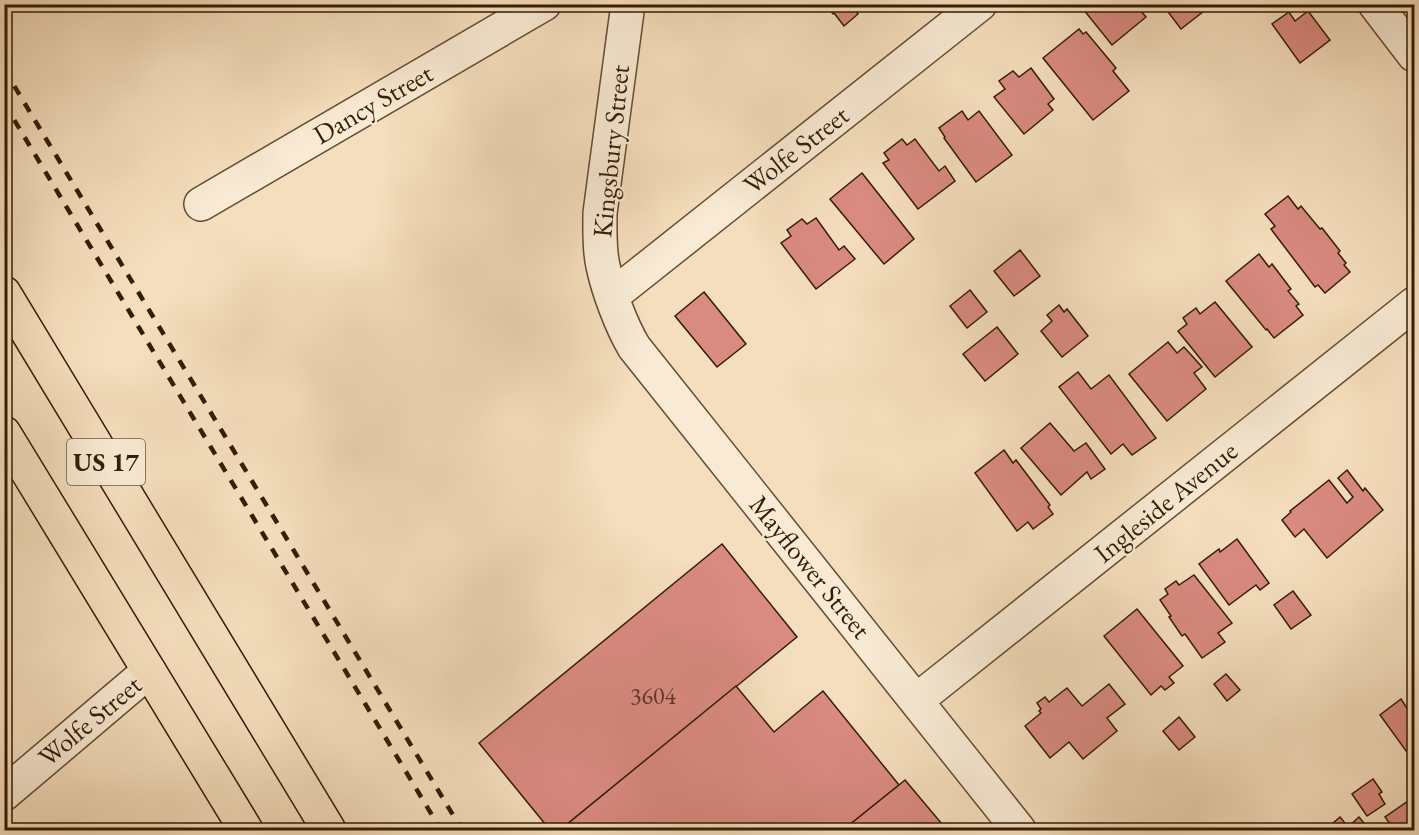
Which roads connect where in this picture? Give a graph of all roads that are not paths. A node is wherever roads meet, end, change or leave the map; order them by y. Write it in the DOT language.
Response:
graph roads {
  1 [pos="544,4"];
  2 [pos="628,4"];
  3 [pos="980,4"];
  4 [pos="1375,4"];
  5 [pos="1414,55"];
  6 [pos="201,204"];
  7 [pos="4,293"];
  8 [pos="612,296"];
  9 [pos="1414,304"];
  10 [pos="4,433"];
  11 [pos="207,631"];
  12 [pos="148,671"];
  13 [pos="917,700"];
  14 [pos="4,794"];
  15 [pos="228,831"];
  16 [pos="246,831"];
  17 [pos="316,831"];
  18 [pos="329,831"];
  19 [pos="1020,831"];
  1 -- 6 [label="street, Dancy Street"];
  2 -- 8 [label="street, Kingsbury Street"];
  3 -- 8 [label="street, Wolfe Street"];
  4 -- 5 [label="street"];
  7 -- 11 [label="highway, US 17"];
  8 -- 13 [label="street, Mayflower Street"];
  9 -- 13 [label="street, Ingleside Avenue"];
  10 -- 12 [label="highway, US 17"];
  11 -- 17 [label="highway, US 17"];
  11 -- 18 [label="highway"];
  12 -- 14 [label="street, Wolfe Street"];
  12 -- 15 [label="highway"];
  12 -- 16 [label="highway, US 17"];
  13 -- 19 [label="street, Mayflower Street"];
}
